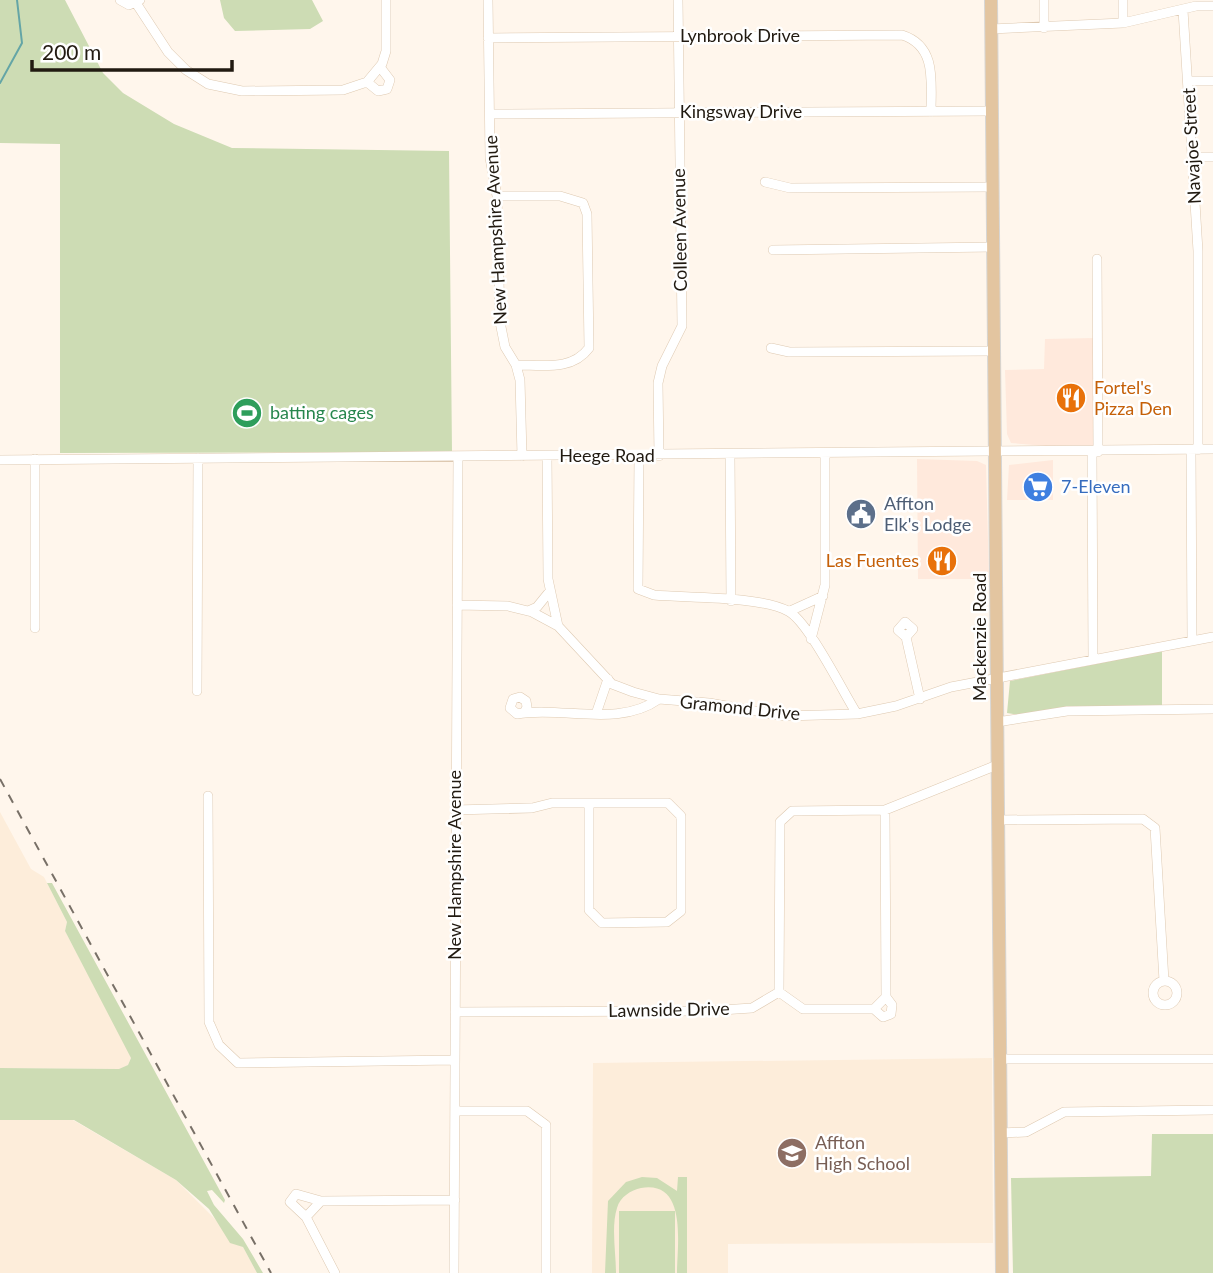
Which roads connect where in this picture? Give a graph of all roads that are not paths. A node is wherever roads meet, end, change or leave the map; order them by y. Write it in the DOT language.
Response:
graph roads {
  1 [pos="120,0"];
  2 [pos="386,0"];
  3 [pos="488,0"];
  4 [pos="678,0"];
  5 [pos="991,0"];
  6 [pos="1044,0"];
  7 [pos="1123,0"];
  8 [pos="138,1"];
  9 [pos="1213,6"];
  10 [pos="1183,10"];
  11 [pos="1123,23"];
  12 [pos="1044,28"];
  13 [pos="991,29"];
  14 [pos="678,36"];
  15 [pos="488,38"];
  16 [pos="380,68"];
  17 [pos="1188,80"];
  18 [pos="1213,81"];
  19 [pos="367,82"];
  20 [pos="992,111"];
  21 [pos="931,112"];
  22 [pos="678,113"];
  23 [pos="490,114"];
  24 [pos="1192,157"];
  25 [pos="1213,157"];
  26 [pos="765,182"];
  27 [pos="993,187"];
  28 [pos="497,196"];
  29 [pos="994,247"];
  30 [pos="773,250"];
  31 [pos="1097,260"];
  32 [pos="771,348"];
  33 [pos="995,351"];
  34 [pos="516,365"];
  35 [pos="1213,449"];
  36 [pos="1195,450"];
  37 [pos="996,452"];
  38 [pos="1095,452"];
  39 [pos="825,454"];
  40 [pos="730,455"];
  41 [pos="458,456"];
  42 [pos="522,456"];
  43 [pos="547,456"];
  44 [pos="639,456"];
  45 [pos="659,456"];
  46 [pos="198,458"];
  47 [pos="35,459"];
  48 [pos="0,460"];
  49 [pos="550,591"];
  50 [pos="823,596"];
  51 [pos="731,601"];
  52 [pos="457,605"];
  53 [pos="528,611"];
  54 [pos="790,611"];
  55 [pos="558,626"];
  56 [pos="35,628"];
  57 [pos="906,637"];
  58 [pos="1213,637"];
  59 [pos="811,639"];
  60 [pos="1192,640"];
  61 [pos="1093,659"];
  62 [pos="608,679"];
  63 [pos="997,680"];
  64 [pos="197,691"];
  65 [pos="659,699"];
  66 [pos="920,699"];
  67 [pos="1213,709"];
  68 [pos="524,713"];
  69 [pos="596,714"];
  70 [pos="857,714"];
  71 [pos="997,722"];
  72 [pos="998,765"];
  73 [pos="208,796"];
  74 [pos="589,803"];
  75 [pos="455,810"];
  76 [pos="885,810"];
  77 [pos="998,820"];
  78 [pos="1164,981"];
  79 [pos="779,992"];
  80 [pos="454,1012"];
  81 [pos="999,1059"];
  82 [pos="1213,1059"];
  83 [pos="455,1060"];
  84 [pos="1213,1110"];
  85 [pos="455,1111"];
  86 [pos="1000,1133"];
  87 [pos="321,1200"];
  88 [pos="455,1200"];
  89 [pos="306,1217"];
  90 [pos="335,1273"];
  91 [pos="454,1273"];
  92 [pos="546,1273"];
  93 [pos="1002,1273"];
  1 -- 8 [label="street"];
  2 -- 16 [label="street"];
  3 -- 15 [label="street, New Hampshire Avenue"];
  4 -- 14 [label="street, Colleen Avenue"];
  5 -- 13 [label="main road, Mackenzie Road"];
  6 -- 12 [label="street"];
  7 -- 11 [label="street"];
  8 -- 19 [label="street"];
  9 -- 10 [label="street"];
  10 -- 11 [label="street"];
  10 -- 17 [label="street, Navajoe Street"];
  11 -- 12 [label="street"];
  12 -- 13 [label="street"];
  13 -- 20 [label="main road, Mackenzie Road"];
  14 -- 15 [label="street, Lynbrook Drive"];
  14 -- 21 [label="street, Lynbrook Drive"];
  14 -- 22 [label="street, Colleen Avenue"];
  15 -- 23 [label="street, New Hampshire Avenue"];
  16 -- 19 [label="street"];
  16 -- 19 [label="street"];
  17 -- 18 [label="street"];
  17 -- 24 [label="street, Navajoe Street"];
  20 -- 21 [label="street, Kingsway Drive"];
  20 -- 27 [label="main road, Mackenzie Road"];
  21 -- 22 [label="street, Kingsway Drive"];
  22 -- 23 [label="street, Kingsway Drive"];
  22 -- 45 [label="street, Colleen Avenue"];
  23 -- 28 [label="street, New Hampshire Avenue"];
  24 -- 25 [label="street"];
  24 -- 36 [label="street, Navajoe Street"];
  26 -- 27 [label="street"];
  27 -- 29 [label="main road, Mackenzie Road"];
  28 -- 34 [label="street, New Hampshire Avenue"];
  28 -- 34 [label="street"];
  29 -- 30 [label="street"];
  29 -- 33 [label="main road, Mackenzie Road"];
  31 -- 38 [label="street"];
  32 -- 33 [label="street"];
  33 -- 37 [label="main road, Mackenzie Road"];
  34 -- 42 [label="street, New Hampshire Avenue"];
  35 -- 36 [label="street, Heege Road"];
  36 -- 38 [label="street, Heege Road"];
  36 -- 60 [label="street, Navajoe Street"];
  37 -- 38 [label="street, Heege Road"];
  37 -- 39 [label="street, Heege Road"];
  37 -- 63 [label="main road, Mackenzie Road"];
  38 -- 61 [label="street"];
  39 -- 40 [label="street, Heege Road"];
  39 -- 50 [label="street"];
  40 -- 45 [label="street, Heege Road"];
  40 -- 51 [label="street"];
  41 -- 42 [label="street, Heege Road"];
  41 -- 46 [label="street, Heege Road"];
  41 -- 52 [label="street, New Hampshire Avenue"];
  42 -- 43 [label="street, Heege Road"];
  43 -- 44 [label="street, Heege Road"];
  43 -- 49 [label="street"];
  44 -- 45 [label="street, Heege Road"];
  44 -- 51 [label="street"];
  46 -- 47 [label="street, Heege Road"];
  46 -- 64 [label="street"];
  47 -- 48 [label="street, Heege Road"];
  47 -- 56 [label="street"];
  49 -- 53 [label="street"];
  49 -- 55 [label="street"];
  50 -- 54 [label="street"];
  50 -- 59 [label="street"];
  51 -- 54 [label="street"];
  52 -- 53 [label="street, Gramond Drive"];
  52 -- 75 [label="street, New Hampshire Avenue"];
  53 -- 55 [label="street, Gramond Drive"];
  54 -- 59 [label="street"];
  55 -- 62 [label="street, Gramond Drive"];
  57 -- 66 [label="street"];
  58 -- 60 [label="street, Gramond Drive"];
  59 -- 70 [label="street"];
  60 -- 61 [label="street, Gramond Drive"];
  61 -- 63 [label="street, Gramond Drive"];
  62 -- 65 [label="street, Gramond Drive"];
  62 -- 69 [label="street"];
  63 -- 66 [label="street, Gramond Drive"];
  63 -- 71 [label="main road, Mackenzie Road"];
  65 -- 69 [label="street"];
  65 -- 70 [label="street, Gramond Drive"];
  66 -- 70 [label="street, Gramond Drive"];
  67 -- 71 [label="street"];
  68 -- 69 [label="street"];
  71 -- 72 [label="main road, Mackenzie Road"];
  72 -- 76 [label="street"];
  72 -- 77 [label="main road, Mackenzie Road"];
  73 -- 83 [label="street"];
  74 -- 74 [label="street"];
  74 -- 75 [label="street"];
  75 -- 80 [label="street, New Hampshire Avenue"];
  76 -- 79 [label="street"];
  76 -- 79 [label="street"];
  77 -- 78 [label="street"];
  77 -- 81 [label="main road, Mackenzie Road"];
  79 -- 80 [label="street, Lawnside Drive"];
  80 -- 83 [label="street, New Hampshire Avenue"];
  81 -- 82 [label="street"];
  81 -- 86 [label="main road, Mackenzie Road"];
  83 -- 85 [label="street, New Hampshire Avenue"];
  84 -- 86 [label="street"];
  85 -- 88 [label="street, New Hampshire Avenue"];
  85 -- 92 [label="street"];
  86 -- 93 [label="main road, Mackenzie Road"];
  87 -- 88 [label="street"];
  87 -- 89 [label="street"];
  87 -- 89 [label="street"];
  88 -- 91 [label="street, New Hampshire Avenue"];
  89 -- 90 [label="street"];
}
